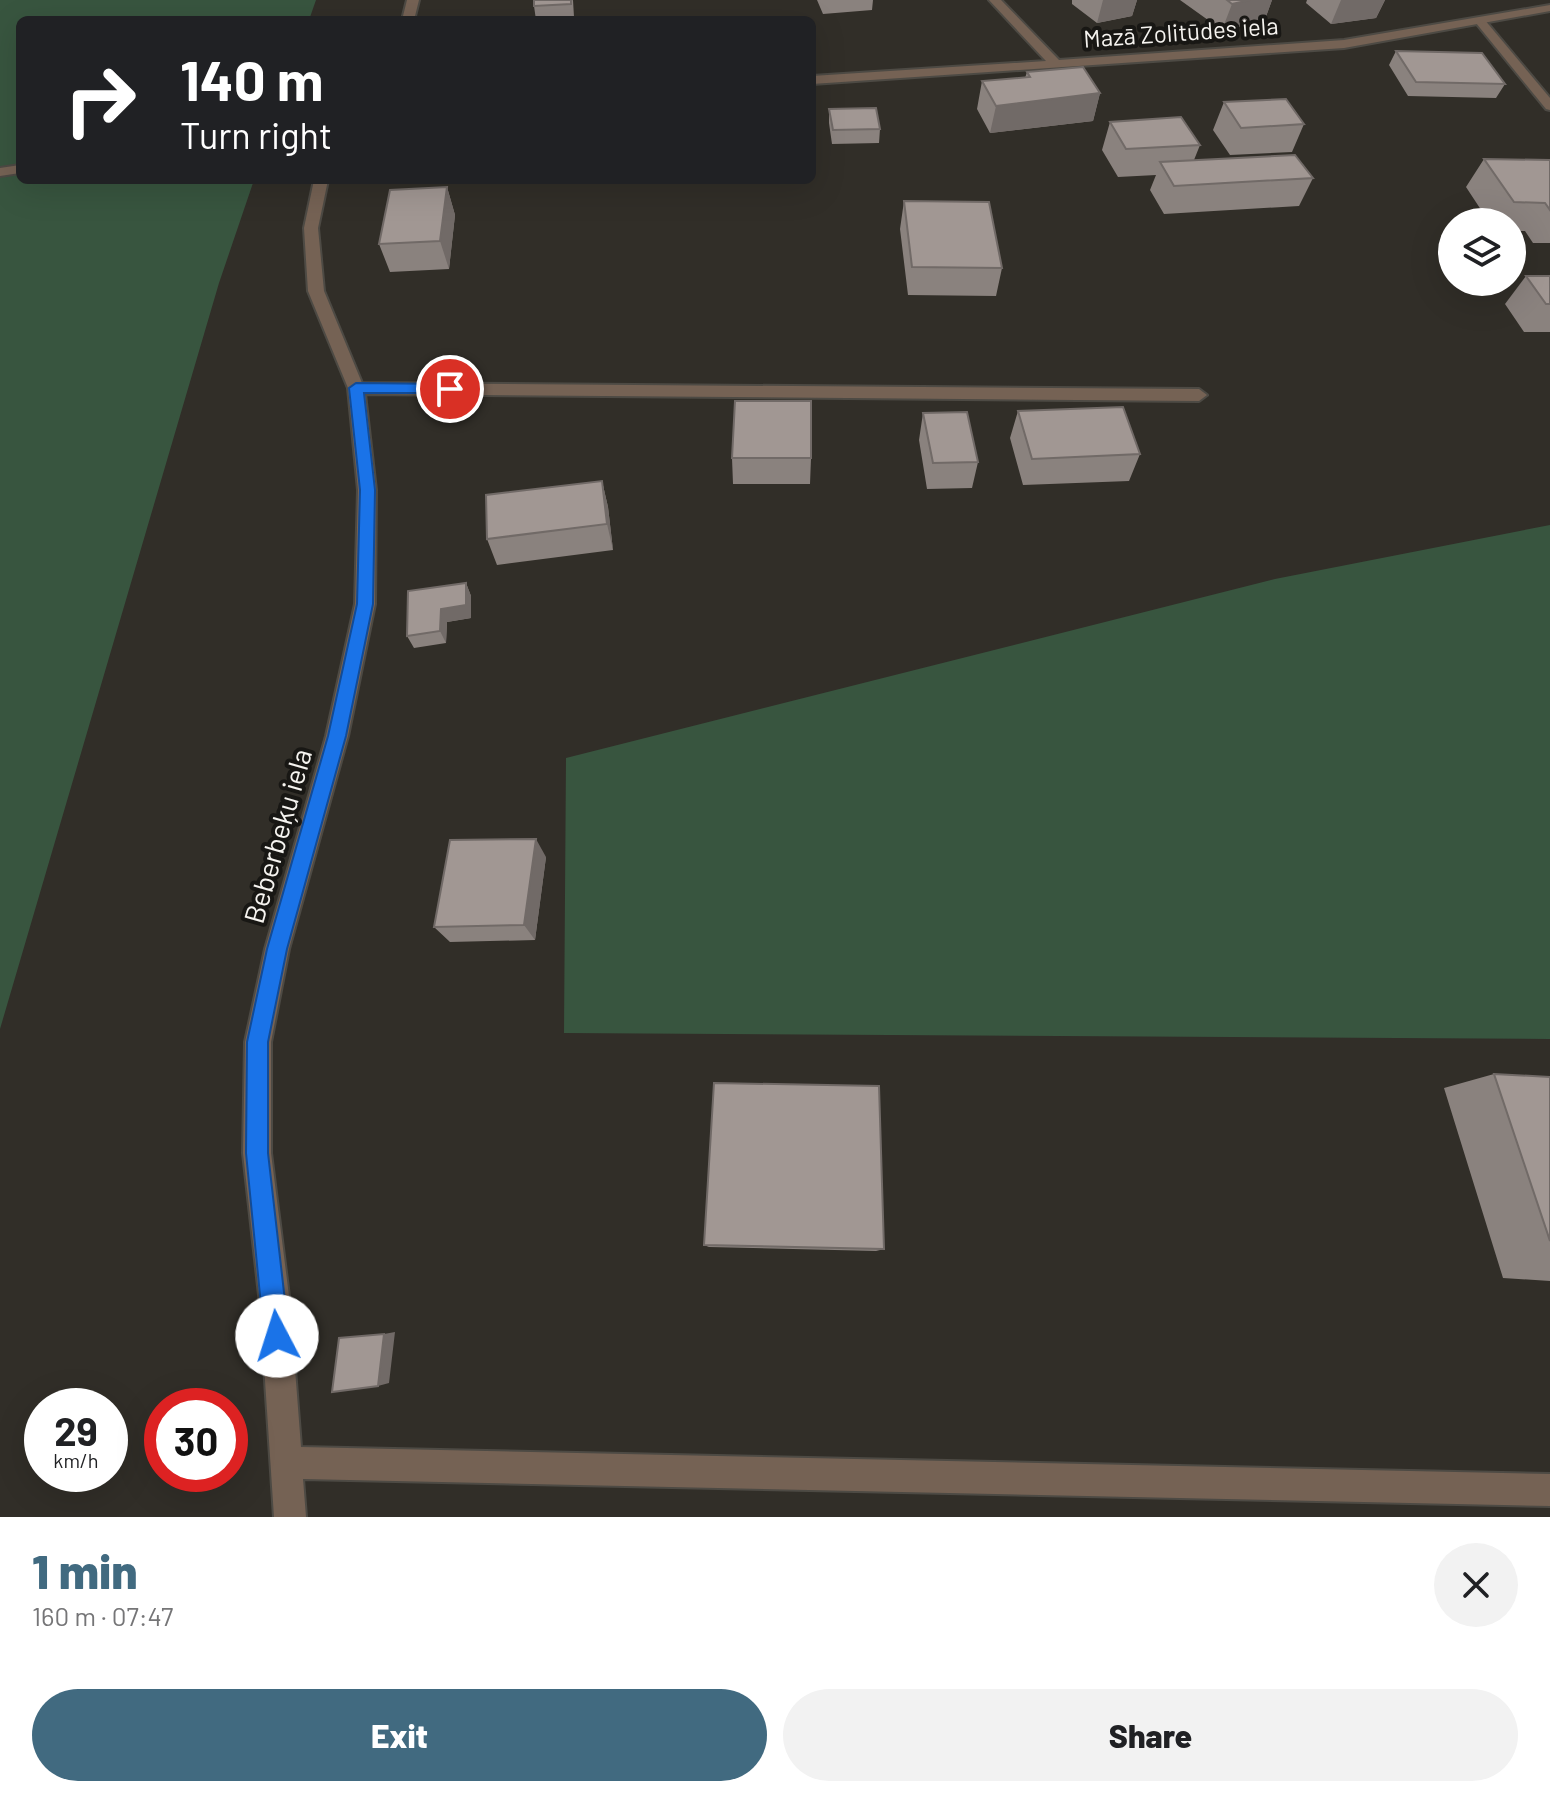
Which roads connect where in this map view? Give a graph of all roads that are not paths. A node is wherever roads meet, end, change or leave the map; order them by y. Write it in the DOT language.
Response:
graph roads {
  1 [pos="995,0"];
  2 [pos="1550,8"];
  3 [pos="1480,21"];
  4 [pos="1055,63"];
  5 [pos="816,80"];
  6 [pos="1550,106"];
  7 [pos="320,184"];
  8 [pos="356,388"];
  9 [pos="1199,395"];
  10 [pos="286,1463"];
  11 [pos="1550,1490"];
  12 [pos="290,1517"];
  1 -- 4 [label="street"];
  2 -- 3 [label="street, Mazā Zolitūdes iela"];
  3 -- 4 [label="street, Mazā Zolitūdes iela"];
  3 -- 6 [label="street"];
  4 -- 5 [label="street, Mazā Zolitūdes iela"];
  7 -- 8 [label="street, Beberbeķu iela"];
  8 -- 9 [label="street"];
  8 -- 10 [label="street, Beberbeķu iela"];
  10 -- 11 [label="street"];
  10 -- 12 [label="street, Beberbeķu iela"];
}
